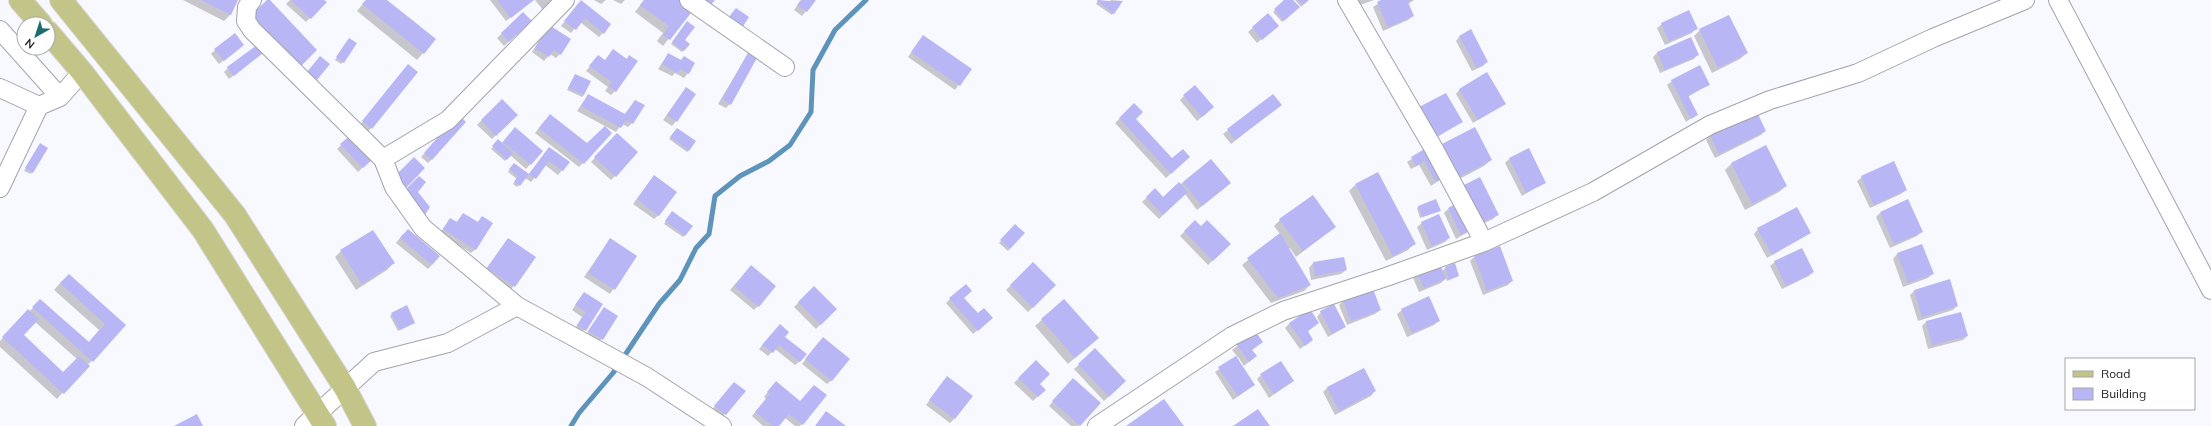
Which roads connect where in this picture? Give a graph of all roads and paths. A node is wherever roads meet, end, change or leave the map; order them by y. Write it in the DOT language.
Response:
graph roads {
  1 [pos="20,0"];
  2 [pos="61,0"];
  3 [pos="252,0"];
  4 [pos="565,0"];
  5 [pos="689,0"];
  6 [pos="1347,0"];
  7 [pos="2025,0"];
  8 [pos="2058,0"];
  9 [pos="34,16"];
  10 [pos="0,30"];
  11 [pos="56,41"];
  12 [pos="785,67"];
  13 [pos="82,72"];
  14 [pos="0,88"];
  15 [pos="60,97"];
  16 [pos="39,106"];
  17 [pos="383,159"];
  18 [pos="0,188"];
  19 [pos="1484,242"];
  20 [pos="2211,290"];
  21 [pos="517,306"];
  22 [pos="345,388"];
  23 [pos="316,422"];
  24 [pos="365,426"];
  25 [pos="722,426"];
  26 [pos="1097,426"];
  1 -- 9 [label="main road"];
  2 -- 22 [label="main road"];
  3 -- 17 [label="street"];
  4 -- 17 [label="street"];
  5 -- 12 [label="street"];
  6 -- 19 [label="street"];
  7 -- 19 [label="street"];
  8 -- 20 [label="street"];
  10 -- 15 [label="street"];
  11 -- 13 [label="main road"];
  13 -- 15 [label="street"];
  13 -- 23 [label="main road"];
  14 -- 16 [label="street"];
  15 -- 16 [label="street"];
  16 -- 18 [label="street"];
  17 -- 21 [label="street"];
  19 -- 26 [label="street"];
  21 -- 22 [label="street"];
  21 -- 25 [label="street"];
  22 -- 23 [label="street"];
  22 -- 24 [label="main road"];
}
